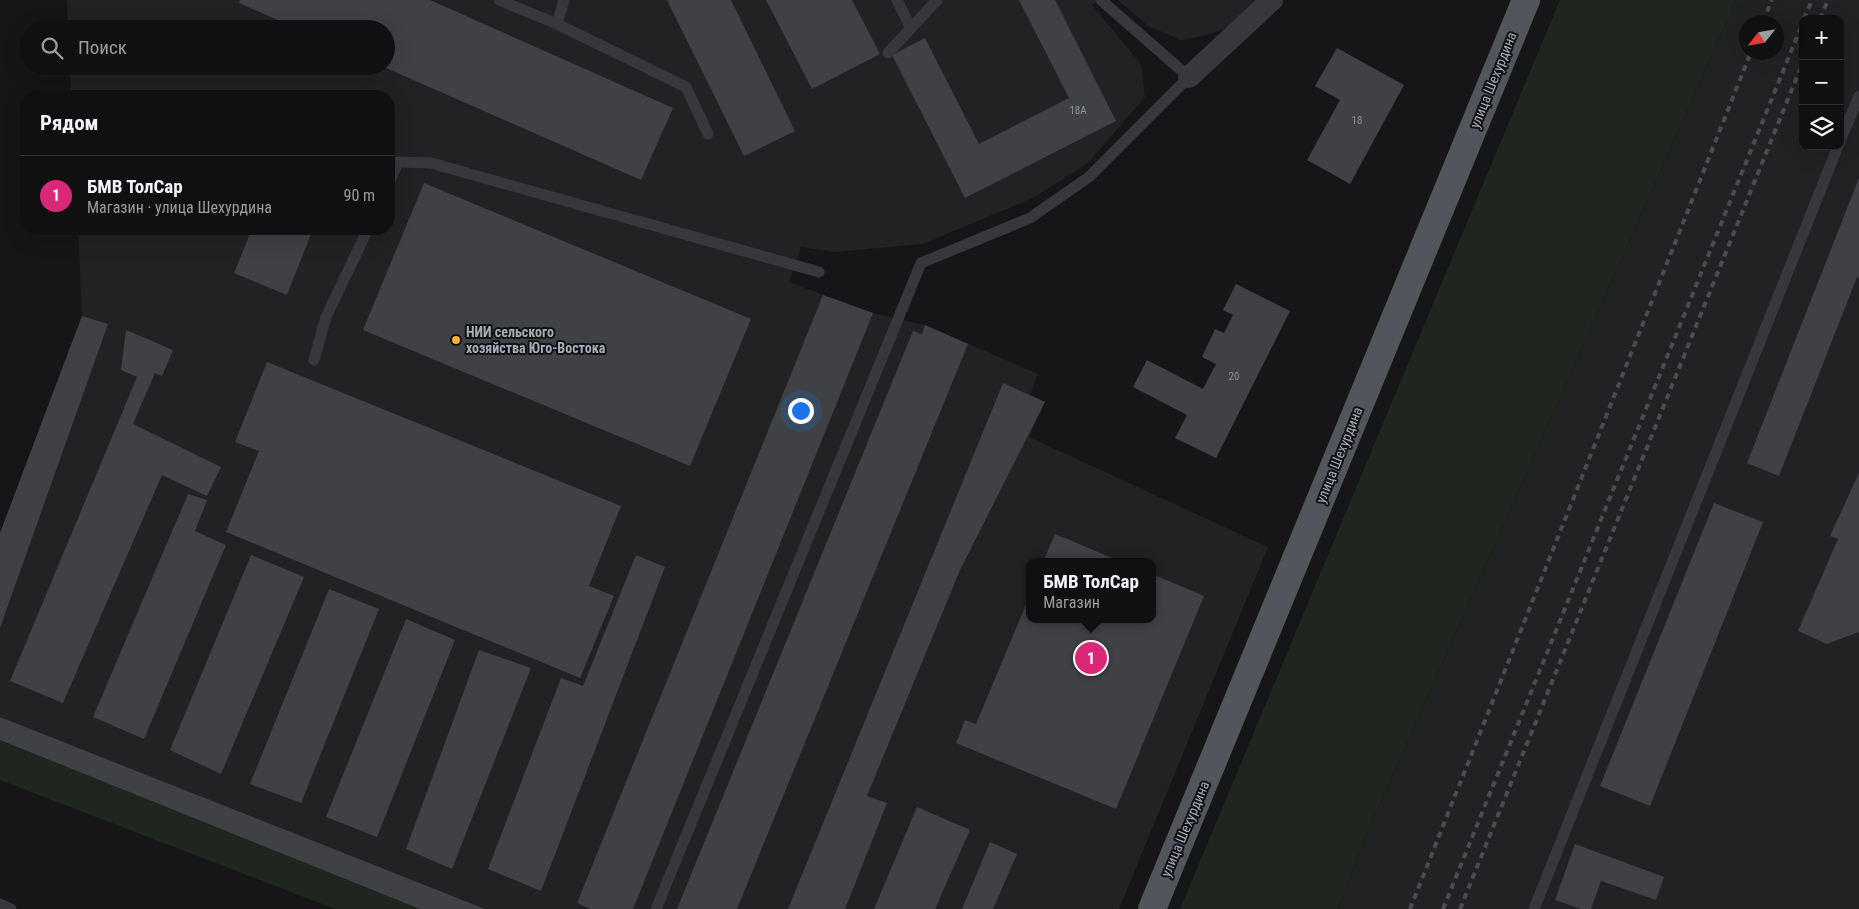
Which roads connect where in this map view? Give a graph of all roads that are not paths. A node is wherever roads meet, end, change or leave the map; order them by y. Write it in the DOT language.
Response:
graph roads {
  1 [pos="499,0"];
  2 [pos="564,0"];
  3 [pos="898,0"];
  4 [pos="937,0"];
  5 [pos="1101,0"];
  6 [pos="1272,0"];
  7 [pos="1526,0"];
  8 [pos="557,24"];
  9 [pos="911,28"];
  10 [pos="888,52"];
  11 [pos="1189,77"];
  12 [pos="1859,96"];
  13 [pos="1844,132"];
  14 [pos="708,134"];
  15 [pos="1836,150"];
  16 [pos="395,169"];
  17 [pos="365,235"];
  18 [pos="819,272"];
  19 [pos="314,360"];
  20 [pos="0,904"];
  21 [pos="11,909"];
  22 [pos="656,909"];
  23 [pos="1152,909"];
  24 [pos="1534,909"];
  1 -- 8 [label="lane"];
  2 -- 8 [label="lane"];
  3 -- 9 [label="lane"];
  4 -- 9 [label="lane"];
  5 -- 11 [label="lane"];
  6 -- 11 [label="street"];
  7 -- 23 [label="main road, улица Шехурдина"];
  8 -- 14 [label="lane"];
  9 -- 10 [label="lane"];
  11 -- 22 [label="lane"];
  12 -- 13 [label="lane"];
  15 -- 24 [label="lane"];
  16 -- 18 [label="lane"];
  17 -- 19 [label="lane"];
  20 -- 21 [label="lane"];
}
